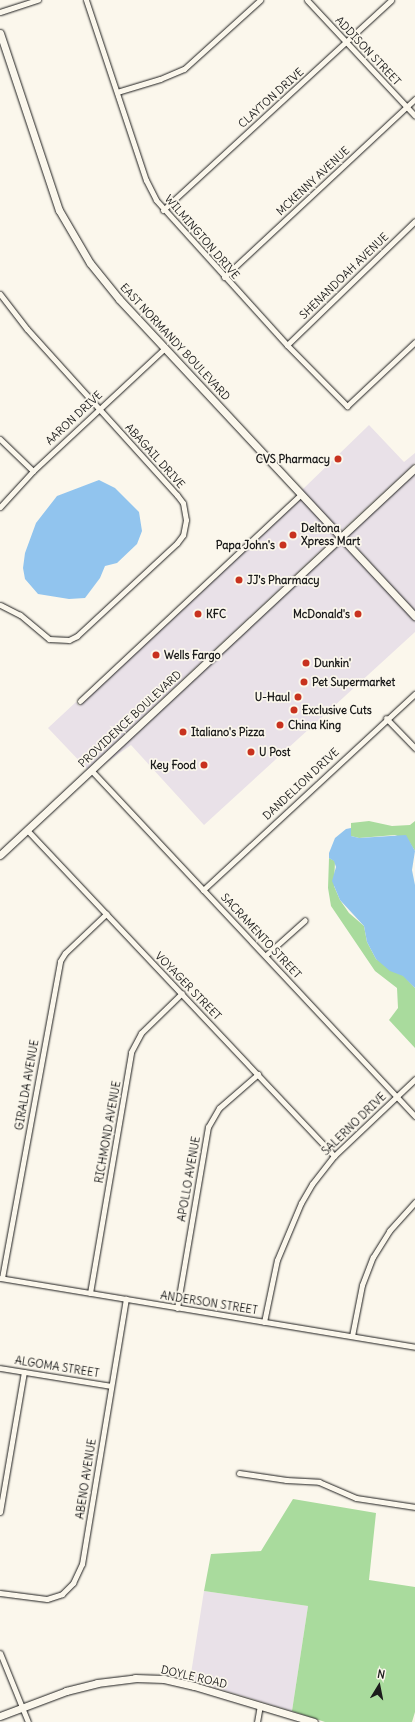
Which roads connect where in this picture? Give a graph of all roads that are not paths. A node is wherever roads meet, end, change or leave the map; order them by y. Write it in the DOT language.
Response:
graph roads {
  1 [pos="38,0"];
  2 [pos="86,0"];
  3 [pos="260,0"];
  4 [pos="306,0"];
  5 [pos="391,0"];
  6 [pos="0,12"];
  7 [pos="0,33"];
  8 [pos="346,43"];
  9 [pos="117,92"];
  10 [pos="415,99"];
  11 [pos="406,107"];
  12 [pos="415,116"];
  13 [pos="164,210"];
  14 [pos="415,221"];
  15 [pos="224,277"];
  16 [pos="0,294"];
  17 [pos="415,342"];
  18 [pos="287,345"];
  19 [pos="165,348"];
  20 [pos="98,408"];
  21 [pos="0,439"];
  22 [pos="415,468"];
  23 [pos="33,471"];
  24 [pos="301,494"];
  25 [pos="0,507"];
  26 [pos="341,536"];
  27 [pos="0,606"];
  28 [pos="415,616"];
  29 [pos="415,694"];
  30 [pos="80,701"];
  31 [pos="386,718"];
  32 [pos="415,748"];
  33 [pos="91,770"];
  34 [pos="27,830"];
  35 [pos="0,855"];
  36 [pos="203,890"];
  37 [pos="106,914"];
  38 [pos="305,920"];
  39 [pos="266,956"];
  40 [pos="182,993"];
  41 [pos="258,1074"];
  42 [pos="415,1079"];
  43 [pos="397,1097"];
  44 [pos="415,1116"];
  45 [pos="334,1156"];
  46 [pos="415,1202"];
  47 [pos="1,1278"];
  48 [pos="90,1293"];
  49 [pos="126,1299"];
  50 [pos="177,1308"];
  51 [pos="264,1322"];
  52 [pos="352,1336"];
  53 [pos="415,1347"];
  54 [pos="0,1368"];
  55 [pos="24,1372"];
  56 [pos="111,1386"];
  57 [pos="239,1473"];
  58 [pos="415,1507"];
  59 [pos="0,1512"];
  60 [pos="0,1593"];
  61 [pos="0,1654"];
  62 [pos="260,1705"];
  63 [pos="22,1708"];
  64 [pos="0,1716"];
  65 [pos="28,1722"];
  66 [pos="257,1722"];
  67 [pos="314,1722"];
  1 -- 6 [label="street"];
  2 -- 9 [label="street, WILMINGTON DRIVE"];
  3 -- 9 [label="street"];
  4 -- 8 [label="street, ADDISON STREET"];
  5 -- 8 [label="street, CLAYTON DRIVE"];
  7 -- 19 [label="main road, EAST NORMANDY BOULEVARD"];
  8 -- 11 [label="street, ADDISON STREET"];
  8 -- 13 [label="street, CLAYTON DRIVE"];
  9 -- 13 [label="street, WILMINGTON DRIVE"];
  10 -- 11 [label="street, MCKENNY AVENUE"];
  11 -- 12 [label="street, ADDISON STREET"];
  11 -- 15 [label="street, MCKENNY AVENUE"];
  13 -- 15 [label="street, WILMINGTON DRIVE"];
  14 -- 18 [label="street, SHENANDOAH AVENUE"];
  15 -- 18 [label="street, WILMINGTON DRIVE"];
  16 -- 20 [label="street, ABAGAIL DRIVE"];
  17 -- 18 [label="street, WILMINGTON DRIVE"];
  19 -- 20 [label="street, AARON DRIVE"];
  19 -- 24 [label="main road, EAST NORMANDY BOULEVARD"];
  20 -- 23 [label="street, AARON DRIVE"];
  20 -- 27 [label="street, ABAGAIL DRIVE"];
  21 -- 23 [label="street"];
  22 -- 26 [label="main road, PROVIDENCE BOULEVARD"];
  23 -- 25 [label="street, AARON DRIVE"];
  24 -- 26 [label="main road, EAST NORMANDY BOULEVARD"];
  24 -- 30 [label="street"];
  26 -- 28 [label="main road, EAST NORMANDY BOULEVARD"];
  26 -- 33 [label="main road, PROVIDENCE BOULEVARD"];
  29 -- 31 [label="street, DANDELION DRIVE"];
  31 -- 32 [label="street"];
  31 -- 36 [label="street, DANDELION DRIVE"];
  33 -- 34 [label="main road, PROVIDENCE BOULEVARD"];
  33 -- 36 [label="street, SACRAMENTO STREET"];
  34 -- 35 [label="main road, PROVIDENCE BOULEVARD"];
  34 -- 37 [label="street, VOYAGER STREET"];
  36 -- 39 [label="street, SACRAMENTO STREET"];
  37 -- 40 [label="street, VOYAGER STREET"];
  37 -- 47 [label="street, GIRALDA AVENUE"];
  38 -- 39 [label="street"];
  39 -- 43 [label="street, SACRAMENTO STREET"];
  40 -- 41 [label="street, VOYAGER STREET"];
  40 -- 48 [label="street, RICHMOND AVENUE"];
  41 -- 45 [label="street, VOYAGER STREET"];
  41 -- 50 [label="street, APOLLO AVENUE"];
  42 -- 43 [label="street, SALERNO DRIVE"];
  43 -- 44 [label="street, SACRAMENTO STREET"];
  43 -- 45 [label="street, SALERNO DRIVE"];
  45 -- 51 [label="street, SALERNO DRIVE"];
  46 -- 52 [label="street"];
  47 -- 48 [label="street, ANDERSON STREET"];
  48 -- 49 [label="street, ANDERSON STREET"];
  49 -- 50 [label="street, ANDERSON STREET"];
  49 -- 56 [label="street, ABENO AVENUE"];
  50 -- 51 [label="street, ANDERSON STREET"];
  51 -- 52 [label="street, ANDERSON STREET"];
  52 -- 53 [label="street, ANDERSON STREET"];
  54 -- 55 [label="street, ALGOMA STREET"];
  55 -- 56 [label="street, ALGOMA STREET"];
  55 -- 59 [label="street"];
  56 -- 60 [label="street, ABENO AVENUE"];
  57 -- 58 [label="street"];
  61 -- 63 [label="street"];
  62 -- 63 [label="main road, DOYLE ROAD"];
  62 -- 66 [label="street"];
  62 -- 67 [label="main road, DOYLE ROAD"];
  63 -- 64 [label="main road, DOYLE ROAD"];
  63 -- 65 [label="street"];
}
